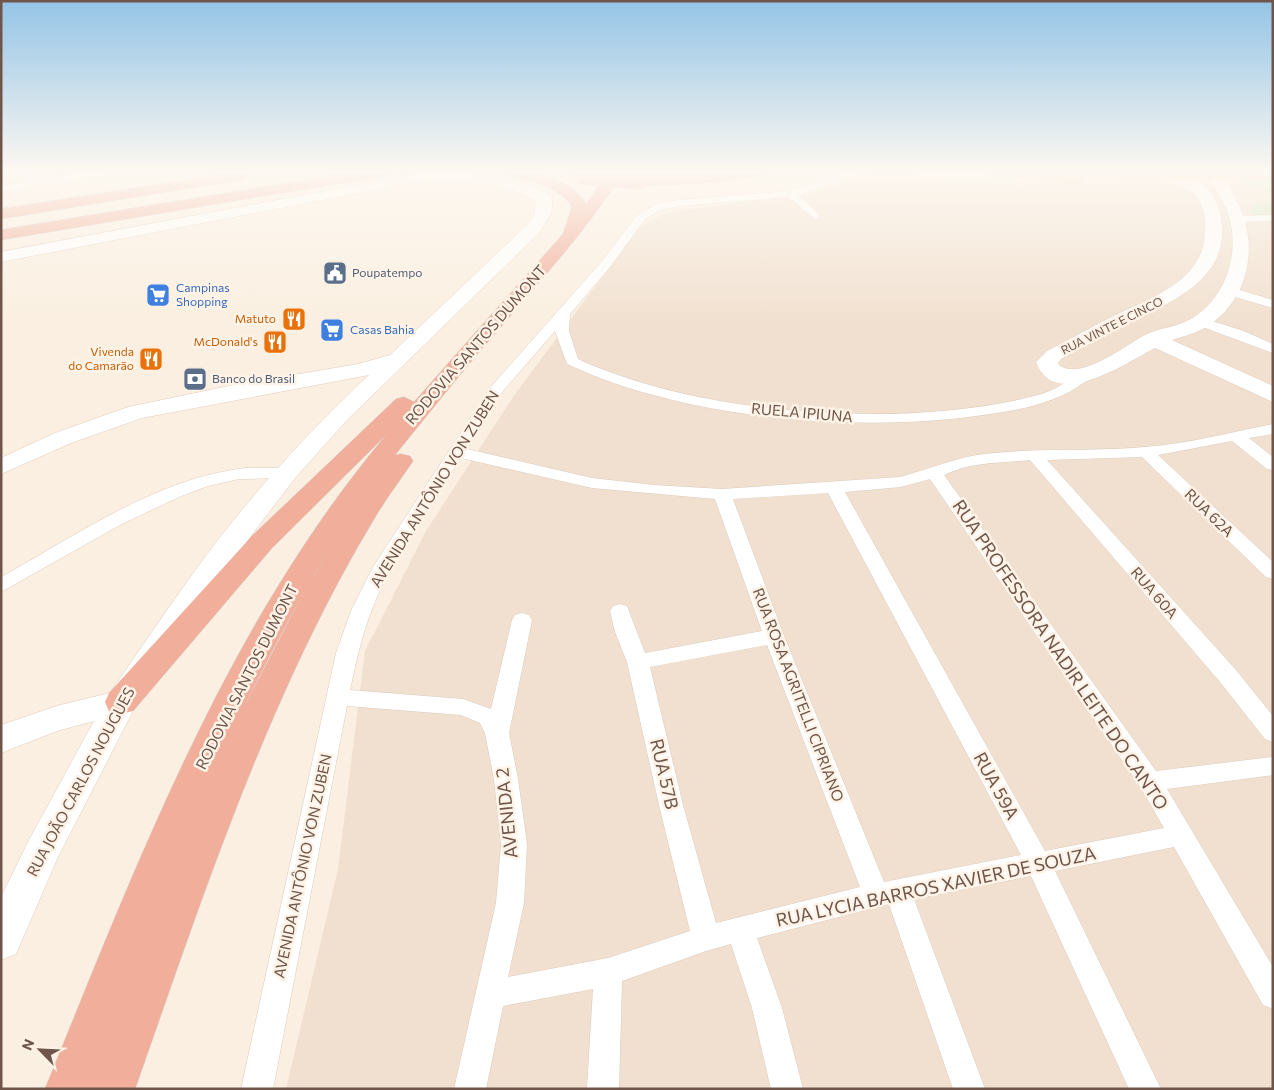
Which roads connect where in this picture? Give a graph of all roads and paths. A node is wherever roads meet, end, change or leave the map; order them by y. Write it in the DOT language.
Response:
graph roads {
  1 [pos="30,222"];
  2 [pos="77,222"];
  3 [pos="185,222"];
  4 [pos="538,222"];
  5 [pos="575,222"];
  6 [pos="583,222"];
  7 [pos="600,222"];
  8 [pos="639,222"];
  9 [pos="1213,222"];
  10 [pos="1238,222"];
  11 [pos="1,227"];
  12 [pos="1,235"];
  13 [pos="569,240"];
  14 [pos="1,257"];
  15 [pos="1230,292"];
  16 [pos="1273,304"];
  17 [pos="507,307"];
  18 [pos="1146,308"];
  19 [pos="563,314"];
  20 [pos="1202,322"];
  21 [pos="1161,336"];
  22 [pos="1273,349"];
  23 [pos="400,358"];
  24 [pos="1081,378"];
  25 [pos="279,384"];
  26 [pos="1273,395"];
  27 [pos="339,414"];
  28 [pos="1273,429"];
  29 [pos="1236,436"];
  30 [pos="456,452"];
  31 [pos="1146,452"];
  32 [pos="1034,455"];
  33 [pos="1273,465"];
  34 [pos="1,468"];
  35 [pos="934,473"];
  36 [pos="286,474"];
  37 [pos="835,490"];
  38 [pos="722,494"];
  39 [pos="1273,573"];
  40 [pos="1,586"];
  41 [pos="620,610"];
  42 [pos="522,620"];
  43 [pos="774,636"];
  44 [pos="638,662"];
  45 [pos="338,697"];
  46 [pos="122,702"];
  47 [pos="497,733"];
  48 [pos="1273,733"];
  49 [pos="1,740"];
  50 [pos="1273,766"];
  51 [pos="1150,781"];
  52 [pos="1181,836"];
  53 [pos="1039,864"];
  54 [pos="887,893"];
  55 [pos="740,930"];
  56 [pos="706,938"];
  57 [pos="1,941"];
  58 [pos="608,972"];
  59 [pos="489,995"];
  60 [pos="1273,995"];
  61 [pos="68,1089"];
  62 [pos="112,1089"];
  63 [pos="257,1089"];
  64 [pos="470,1089"];
  65 [pos="603,1089"];
  66 [pos="787,1089"];
  67 [pos="969,1089"];
  68 [pos="1145,1089"];
  1 -- 11 [label="highway"];
  2 -- 12 [label="highway"];
  3 -- 14 [label="street, RUA JOÃO CARLOS NOUGUES"];
  4 -- 23 [label="street, RUA JOÃO CARLOS NOUGUES"];
  5 -- 13 [label="highway"];
  6 -- 13 [label="highway, RODOVIA SANTOS DUMONT"];
  7 -- 62 [label="highway, RODOVIA SANTOS DUMONT"];
  8 -- 19 [label="street, AVENIDA ANTÔNIO VON ZUBEN"];
  9 -- 18 [label="street, RUA VINTE E CINCO"];
  10 -- 15 [label="street"];
  13 -- 17 [label="highway, RODOVIA SANTOS DUMONT"];
  15 -- 16 [label="street"];
  15 -- 20 [label="street"];
  17 -- 46 [label="highway"];
  17 -- 61 [label="highway, RODOVIA SANTOS DUMONT"];
  18 -- 21 [label="street"];
  18 -- 24 [label="street, RUA VINTE E CINCO"];
  19 -- 24 [label="street, RUELA IPIUNA"];
  19 -- 30 [label="street, AVENIDA ANTÔNIO VON ZUBEN"];
  20 -- 21 [label="street"];
  20 -- 22 [label="street"];
  21 -- 24 [label="street"];
  21 -- 26 [label="street"];
  23 -- 25 [label="street"];
  23 -- 27 [label="street, RUA JOÃO CARLOS NOUGUES"];
  25 -- 27 [label="street"];
  25 -- 34 [label="street"];
  27 -- 36 [label="street, RUA JOÃO CARLOS NOUGUES"];
  28 -- 29 [label="street"];
  29 -- 31 [label="street"];
  29 -- 33 [label="street"];
  30 -- 38 [label="street"];
  30 -- 45 [label="street, AVENIDA ANTÔNIO VON ZUBEN"];
  31 -- 32 [label="street"];
  31 -- 39 [label="street, RUA 62A"];
  32 -- 35 [label="street"];
  32 -- 48 [label="street, RUA 60A"];
  35 -- 37 [label="street"];
  35 -- 51 [label="street, RUA PROFESSORA NADIR LEITE DO CANTO"];
  36 -- 40 [label="street"];
  36 -- 46 [label="street, RUA JOÃO CARLOS NOUGUES"];
  37 -- 38 [label="street"];
  37 -- 53 [label="street, RUA 59A"];
  38 -- 43 [label="street, RUA ROSA AGRITELLI CIPRIANO"];
  41 -- 44 [label="street, RUA 57B"];
  42 -- 47 [label="street"];
  43 -- 44 [label="street"];
  43 -- 54 [label="street, RUA ROSA AGRITELLI CIPRIANO"];
  44 -- 56 [label="street, RUA 57B"];
  45 -- 47 [label="street, AVENIDA 2"];
  45 -- 63 [label="street, AVENIDA ANTÔNIO VON ZUBEN"];
  46 -- 49 [label="street"];
  46 -- 57 [label="street, RUA JOÃO CARLOS NOUGUES"];
  47 -- 59 [label="street, AVENIDA 2"];
  50 -- 51 [label="street"];
  51 -- 52 [label="street, RUA PROFESSORA NADIR LEITE DO CANTO"];
  52 -- 53 [label="street, RUA LYCIA BARROS XAVIER DE SOUZA"];
  52 -- 60 [label="street, RUA PROFESSORA NADIR LEITE DO CANTO"];
  53 -- 54 [label="street, RUA LYCIA BARROS XAVIER DE SOUZA"];
  53 -- 68 [label="street, RUA 59A"];
  54 -- 55 [label="street, RUA LYCIA BARROS XAVIER DE SOUZA"];
  54 -- 67 [label="street, RUA ROSA AGRITELLI CIPRIANO"];
  55 -- 56 [label="street, RUA LYCIA BARROS XAVIER DE SOUZA"];
  55 -- 66 [label="street"];
  56 -- 58 [label="street, RUA LYCIA BARROS XAVIER DE SOUZA"];
  58 -- 59 [label="street, RUA LYCIA BARROS XAVIER DE SOUZA"];
  58 -- 65 [label="street"];
  59 -- 64 [label="street, AVENIDA 2"];
}
